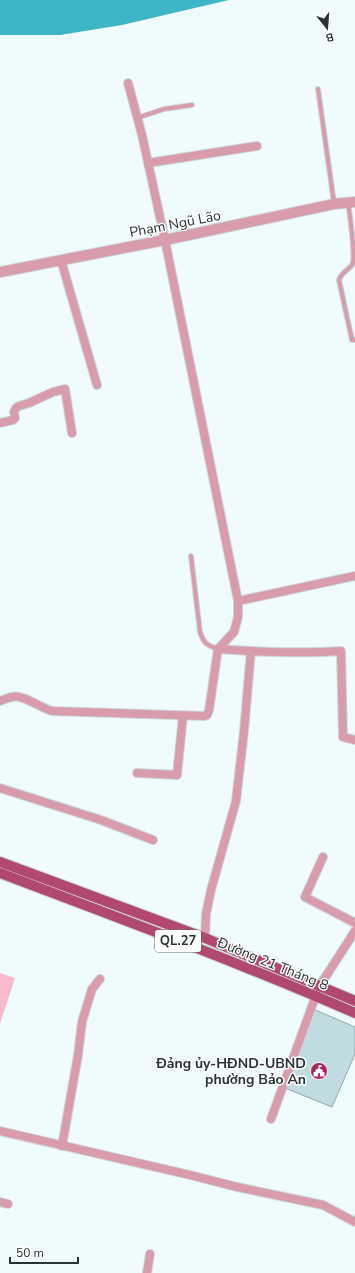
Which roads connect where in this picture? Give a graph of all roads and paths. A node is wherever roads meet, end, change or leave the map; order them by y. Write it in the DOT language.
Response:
graph roads {
  1 [pos="128,83"];
  2 [pos="318,89"];
  3 [pos="192,105"];
  4 [pos="137,118"];
  5 [pos="257,146"];
  6 [pos="148,163"];
  7 [pos="352,202"];
  8 [pos="334,204"];
  9 [pos="165,240"];
  10 [pos="61,260"];
  11 [pos="0,272"];
  12 [pos="355,340"];
  13 [pos="97,385"];
  14 [pos="0,423"];
  15 [pos="72,433"];
  16 [pos="191,556"];
  17 [pos="355,576"];
  18 [pos="238,601"];
  19 [pos="218,649"];
  20 [pos="251,651"];
  21 [pos="0,701"];
  22 [pos="183,716"];
  23 [pos="355,740"];
  24 [pos="137,773"];
  25 [pos="0,788"];
  26 [pos="153,840"];
  27 [pos="323,857"];
  28 [pos="0,862"];
  29 [pos="0,873"];
  30 [pos="355,923"];
  31 [pos="355,931"];
  32 [pos="205,938"];
  33 [pos="100,979"];
  34 [pos="318,991"];
  35 [pos="355,1001"];
  36 [pos="355,1013"];
  37 [pos="271,1118"];
  38 [pos="0,1131"];
  39 [pos="62,1146"];
  40 [pos="355,1222"];
  41 [pos="150,1254"];
  42 [pos="147,1273"];
  1 -- 4 [label="street"];
  2 -- 8 [label="lane"];
  3 -- 4 [label="lane"];
  4 -- 6 [label="street"];
  5 -- 6 [label="street"];
  6 -- 9 [label="street"];
  7 -- 8 [label="street, Phạm Ngũ Lão"];
  7 -- 12 [label="lane"];
  8 -- 9 [label="street, Phạm Ngũ Lão"];
  9 -- 10 [label="street, Phạm Ngũ Lão"];
  9 -- 18 [label="street"];
  10 -- 11 [label="street, Phạm Ngũ Lão"];
  10 -- 13 [label="street"];
  14 -- 15 [label="street"];
  16 -- 19 [label="lane"];
  17 -- 18 [label="street"];
  18 -- 19 [label="street"];
  19 -- 20 [label="street"];
  19 -- 22 [label="street"];
  20 -- 23 [label="street"];
  20 -- 32 [label="street"];
  21 -- 22 [label="street"];
  22 -- 24 [label="street"];
  25 -- 26 [label="street"];
  27 -- 30 [label="street"];
  28 -- 32 [label="main road, Đường 21 Tháng 8 / QL.27"];
  29 -- 34 [label="main road, Đường 21 Tháng 8 / QL.27"];
  31 -- 34 [label="street"];
  32 -- 34 [label="main road, Đường 21 Tháng 8 / QL.27"];
  33 -- 39 [label="street"];
  34 -- 35 [label="main road, Đường 21 Tháng 8 / QL.27"];
  34 -- 36 [label="main road, Đường 21 Tháng 8 / QL.27"];
  34 -- 37 [label="street"];
  38 -- 39 [label="street"];
  39 -- 40 [label="street"];
  41 -- 42 [label="street"];
}
